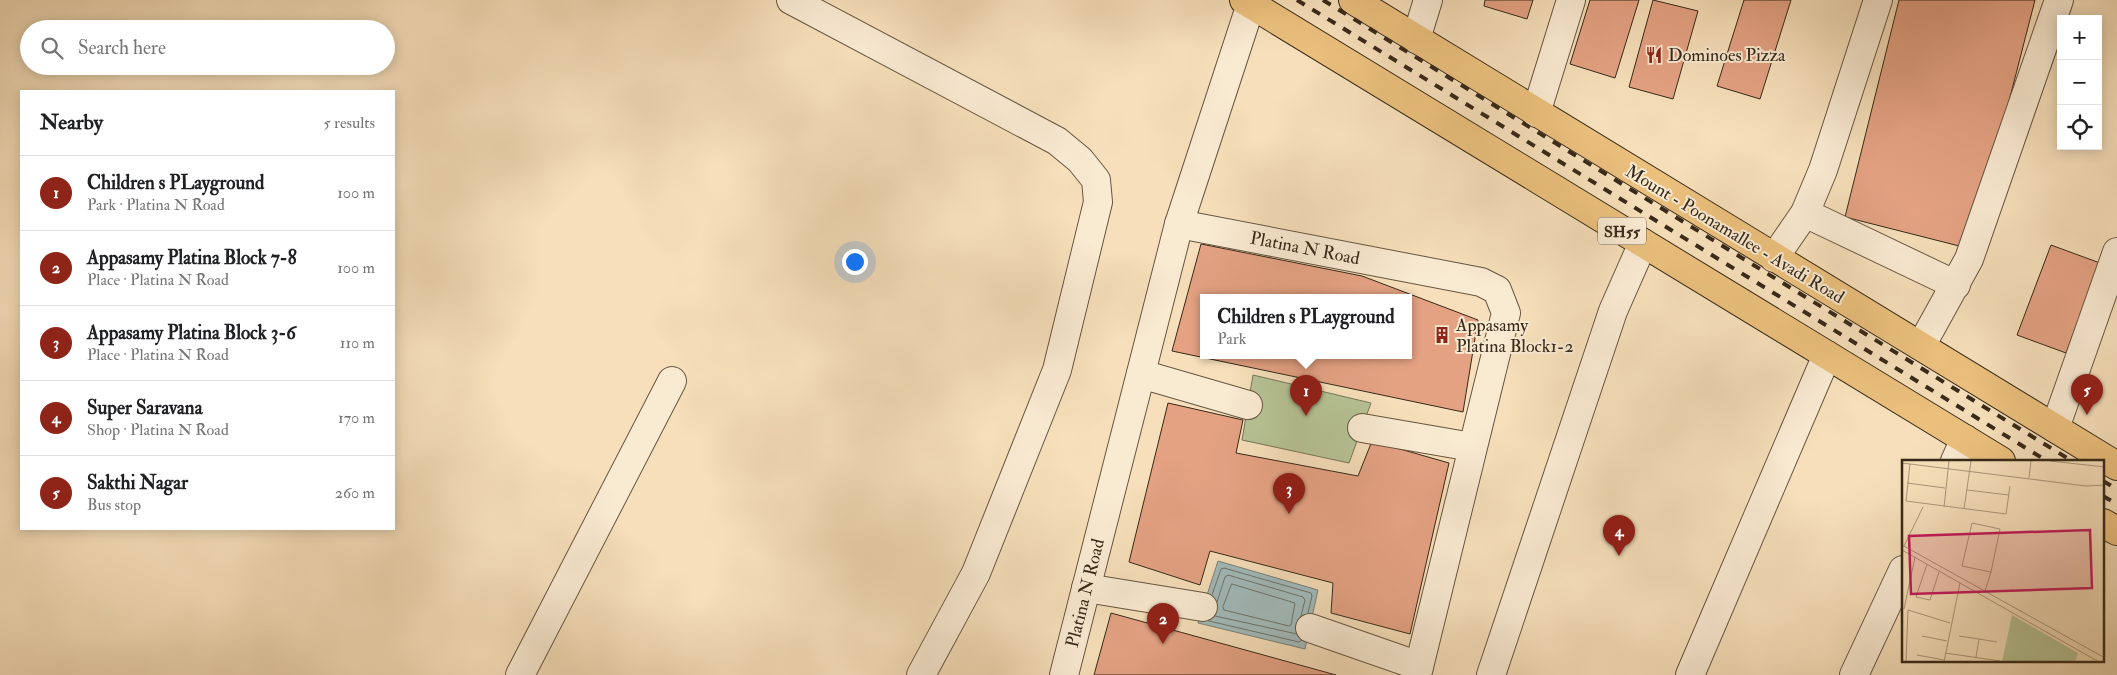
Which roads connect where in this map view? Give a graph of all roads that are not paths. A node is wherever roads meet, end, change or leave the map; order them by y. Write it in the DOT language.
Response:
graph roads {
  1 [pos="791,0"];
  2 [pos="1353,0"];
  3 [pos="1428,0"];
  4 [pos="1571,0"];
  5 [pos="1878,0"];
  6 [pos="2059,0"];
  7 [pos="1248,2"];
  8 [pos="1416,38"];
  9 [pos="1536,113"];
  10 [pos="1805,213"];
  11 [pos="1179,224"];
  12 [pos="1643,243"];
  13 [pos="2117,252"];
  14 [pos="1774,258"];
  15 [pos="1956,285"];
  16 [pos="1920,346"];
  17 [pos="1827,355"];
  18 [pos="1140,374"];
  19 [pos="672,381"];
  20 [pos="1248,405"];
  21 [pos="1362,428"];
  22 [pos="2055,428"];
  23 [pos="1472,447"];
  24 [pos="1960,450"];
  25 [pos="1997,460"];
  26 [pos="2117,466"];
  27 [pos="2104,524"];
  28 [pos="2117,531"];
  29 [pos="1902,572"];
  30 [pos="1086,588"];
  31 [pos="1204,606"];
  32 [pos="1310,628"];
  33 [pos="1418,670"];
  34 [pos="520,675"];
  35 [pos="921,675"];
  36 [pos="1064,675"];
  37 [pos="1491,675"];
  38 [pos="1690,675"];
  39 [pos="1854,675"];
  1 -- 35 [label="street"];
  2 -- 8 [label="main road, Mount - Poonamallee - Avadi Road"];
  3 -- 8 [label="street"];
  4 -- 9 [label="street"];
  5 -- 10 [label="street"];
  6 -- 15 [label="street"];
  7 -- 11 [label="street"];
  7 -- 12 [label="main road, SH55"];
  8 -- 9 [label="main road, Mount - Poonamallee - Avadi Road"];
  9 -- 14 [label="main road, Mount - Poonamallee - Avadi Road"];
  10 -- 14 [label="street"];
  10 -- 15 [label="street"];
  11 -- 18 [label="street, Platina N Road"];
  11 -- 23 [label="street, Platina N Road"];
  12 -- 17 [label="main road, SH55"];
  12 -- 37 [label="street"];
  13 -- 22 [label="street"];
  14 -- 16 [label="main road, Mount - Poonamallee - Avadi Road"];
  15 -- 16 [label="street"];
  16 -- 22 [label="main road, Mount - Poonamallee - Avadi Road"];
  17 -- 24 [label="main road, SH55"];
  17 -- 38 [label="street"];
  18 -- 20 [label="street"];
  18 -- 30 [label="street, Platina N Road"];
  19 -- 34 [label="street"];
  21 -- 23 [label="street"];
  22 -- 26 [label="main road, Mount - Poonamallee - Avadi Road"];
  23 -- 33 [label="street, Platina N Road"];
  24 -- 25 [label="main road, SH55"];
  27 -- 28 [label="main road"];
  29 -- 39 [label="street"];
  30 -- 31 [label="street"];
  30 -- 36 [label="street, Platina N Road"];
  32 -- 33 [label="street"];
}
